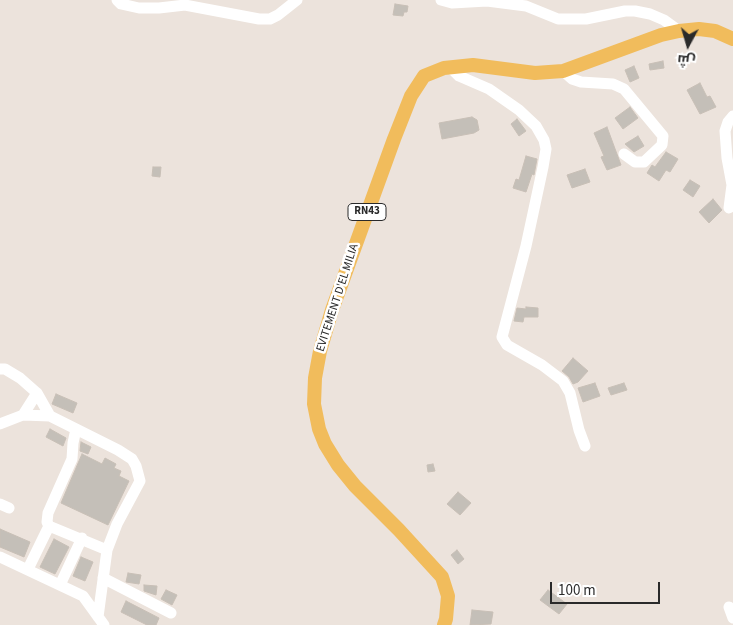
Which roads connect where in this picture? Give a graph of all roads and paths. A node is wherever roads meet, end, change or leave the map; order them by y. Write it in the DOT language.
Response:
graph roads {
  1 [pos="117,0"];
  2 [pos="297,0"];
  3 [pos="441,0"];
  4 [pos="679,31"];
  5 [pos="733,39"];
  6 [pos="450,67"];
  7 [pos="563,71"];
  8 [pos="733,116"];
  9 [pos="624,154"];
  10 [pos="729,208"];
  11 [pos="0,369"];
  12 [pos="37,393"];
  13 [pos="23,415"];
  14 [pos="50,416"];
  15 [pos="0,424"];
  16 [pos="76,429"];
  17 [pos="586,446"];
  18 [pos="49,526"];
  19 [pos="82,538"];
  20 [pos="107,550"];
  21 [pos="0,558"];
  22 [pos="28,569"];
  23 [pos="103,578"];
  24 [pos="60,585"];
  25 [pos="171,613"];
  26 [pos="101,621"];
  27 [pos="444,625"];
  1 -- 2 [label="street"];
  3 -- 4 [label="street"];
  4 -- 5 [label="main road, EVITEMENT D'EL MILIA / RN43"];
  4 -- 7 [label="main road, EVITEMENT D'EL MILIA / RN43"];
  6 -- 7 [label="main road, EVITEMENT D'EL MILIA / RN43"];
  6 -- 17 [label="street"];
  6 -- 27 [label="main road, EVITEMENT D'EL MILIA / RN43"];
  7 -- 9 [label="street"];
  8 -- 10 [label="street"];
  11 -- 12 [label="street"];
  12 -- 13 [label="street"];
  12 -- 14 [label="street"];
  13 -- 14 [label="street"];
  13 -- 15 [label="street"];
  14 -- 16 [label="street"];
  16 -- 18 [label="street"];
  16 -- 20 [label="street"];
  18 -- 19 [label="street"];
  18 -- 22 [label="street"];
  19 -- 20 [label="street"];
  19 -- 24 [label="street"];
  20 -- 23 [label="street"];
  21 -- 22 [label="street"];
  22 -- 24 [label="street"];
  23 -- 25 [label="street"];
  23 -- 26 [label="street"];
  24 -- 26 [label="street"];
}
